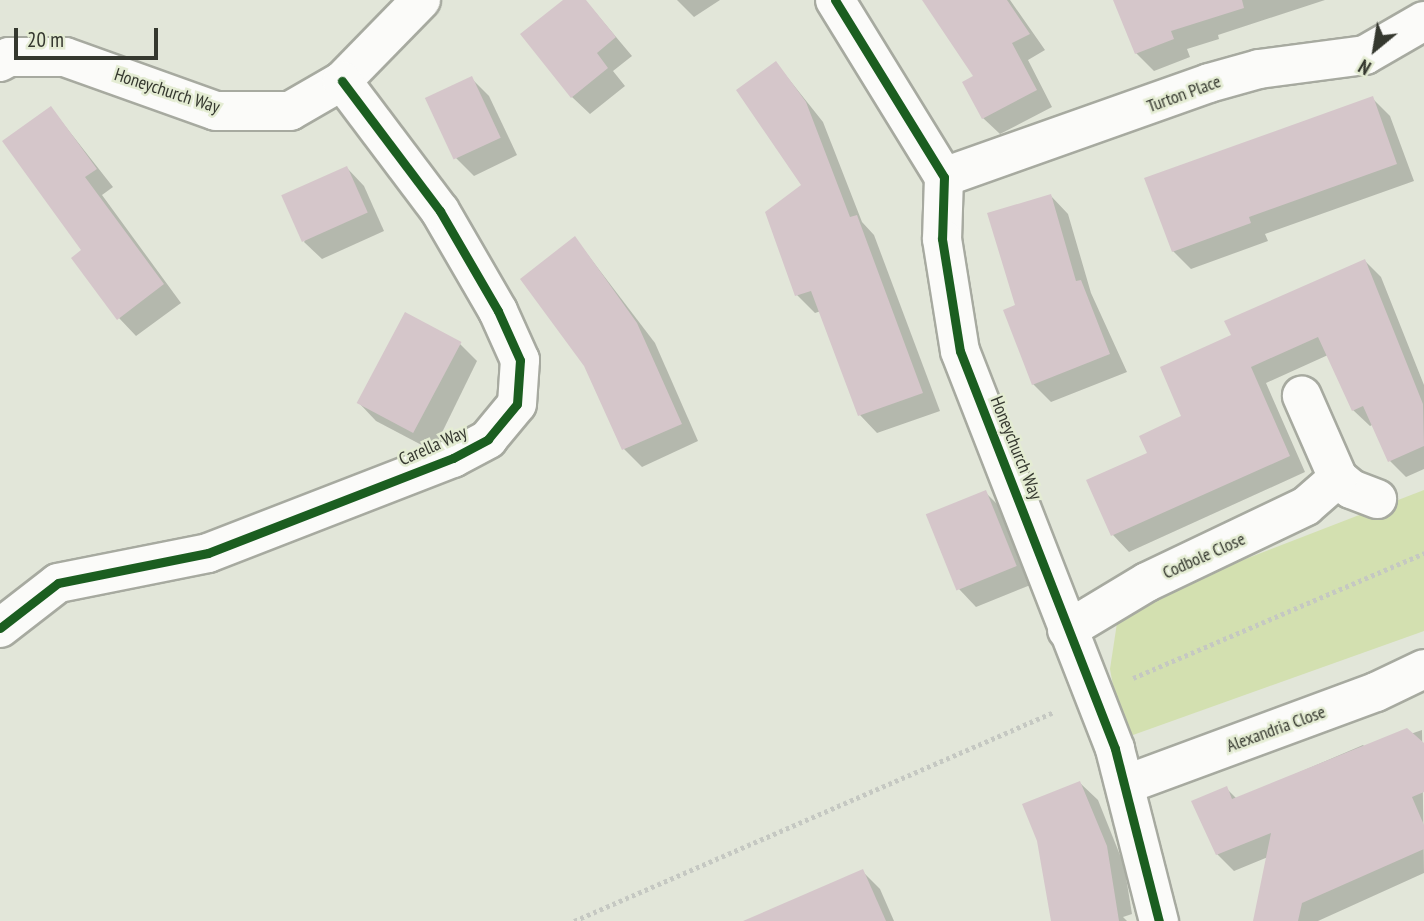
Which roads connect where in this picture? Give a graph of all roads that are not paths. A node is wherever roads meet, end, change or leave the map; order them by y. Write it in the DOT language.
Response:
graph roads {
  1 [pos="421,0"];
  2 [pos="835,0"];
  3 [pos="1424,21"];
  4 [pos="0,62"];
  5 [pos="342,81"];
  6 [pos="943,177"];
  7 [pos="1302,396"];
  8 [pos="1338,478"];
  9 [pos="1377,499"];
  10 [pos="0,628"];
  11 [pos="1067,630"];
  12 [pos="1424,669"];
  13 [pos="1127,784"];
  14 [pos="1159,921"];
  1 -- 5 [label="street, Honeychurch Way"];
  2 -- 6 [label="street"];
  3 -- 6 [label="street, Turton Place"];
  4 -- 5 [label="street, Honeychurch Way"];
  5 -- 10 [label="street, Carella Way"];
  6 -- 11 [label="street, Honeychurch Way"];
  7 -- 8 [label="street"];
  8 -- 9 [label="street"];
  8 -- 11 [label="street, Codbole Close"];
  11 -- 13 [label="street, Honeychurch Way"];
  12 -- 13 [label="street, Alexandria Close"];
  13 -- 14 [label="street, Honeychurch Way"];
}
